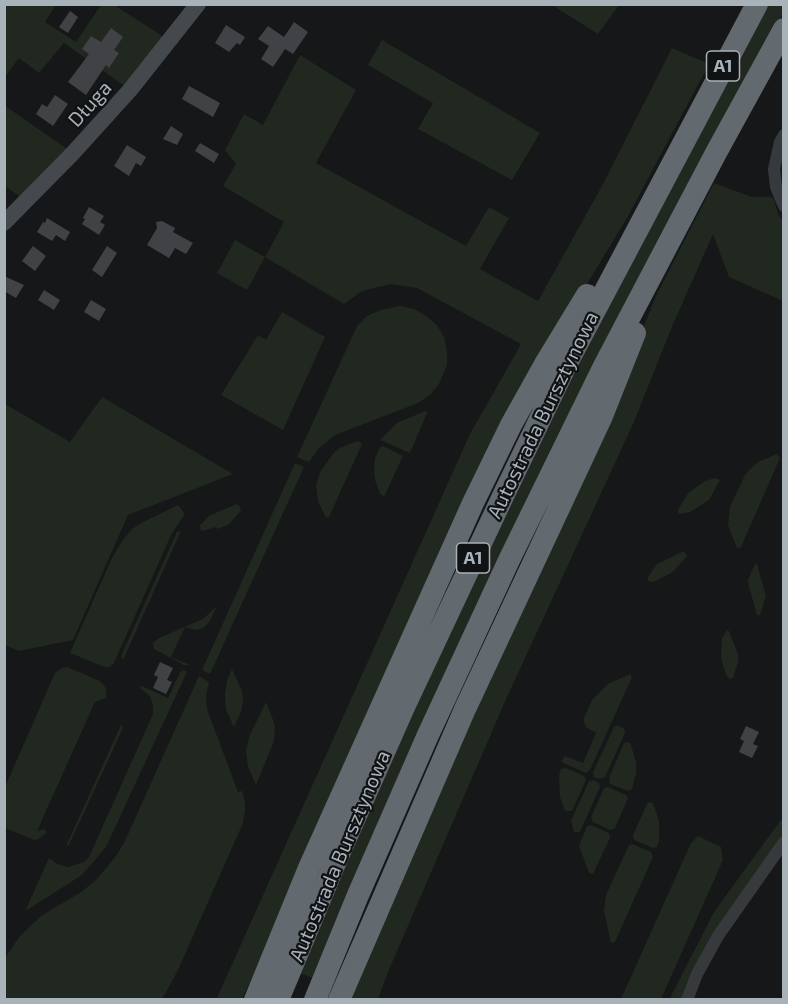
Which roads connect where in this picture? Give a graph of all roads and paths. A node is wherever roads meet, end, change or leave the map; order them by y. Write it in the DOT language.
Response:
graph roads {
  1 [pos="198,4"];
  2 [pos="757,4"];
  3 [pos="783,29"];
  4 [pos="690,128"];
  5 [pos="783,135"];
  6 [pos="717,151"];
  7 [pos="783,206"];
  8 [pos="4,223"];
  9 [pos="783,842"];
  10 [pos="255,999"];
  11 [pos="278,999"];
  12 [pos="315,999"];
  13 [pos="339,999"];
  14 [pos="687,999"];
  1 -- 8 [label="street, Długa"];
  2 -- 4 [label="highway, Autostrada Bursztynowa / A1"];
  3 -- 6 [label="highway, Autostrada Bursztynowa / A1"];
  4 -- 10 [label="highway"];
  4 -- 11 [label="highway, Autostrada Bursztynowa / A1"];
  5 -- 7 [label="street"];
  6 -- 12 [label="highway, Autostrada Bursztynowa / A1"];
  6 -- 13 [label="highway"];
  9 -- 14 [label="street"];
}
